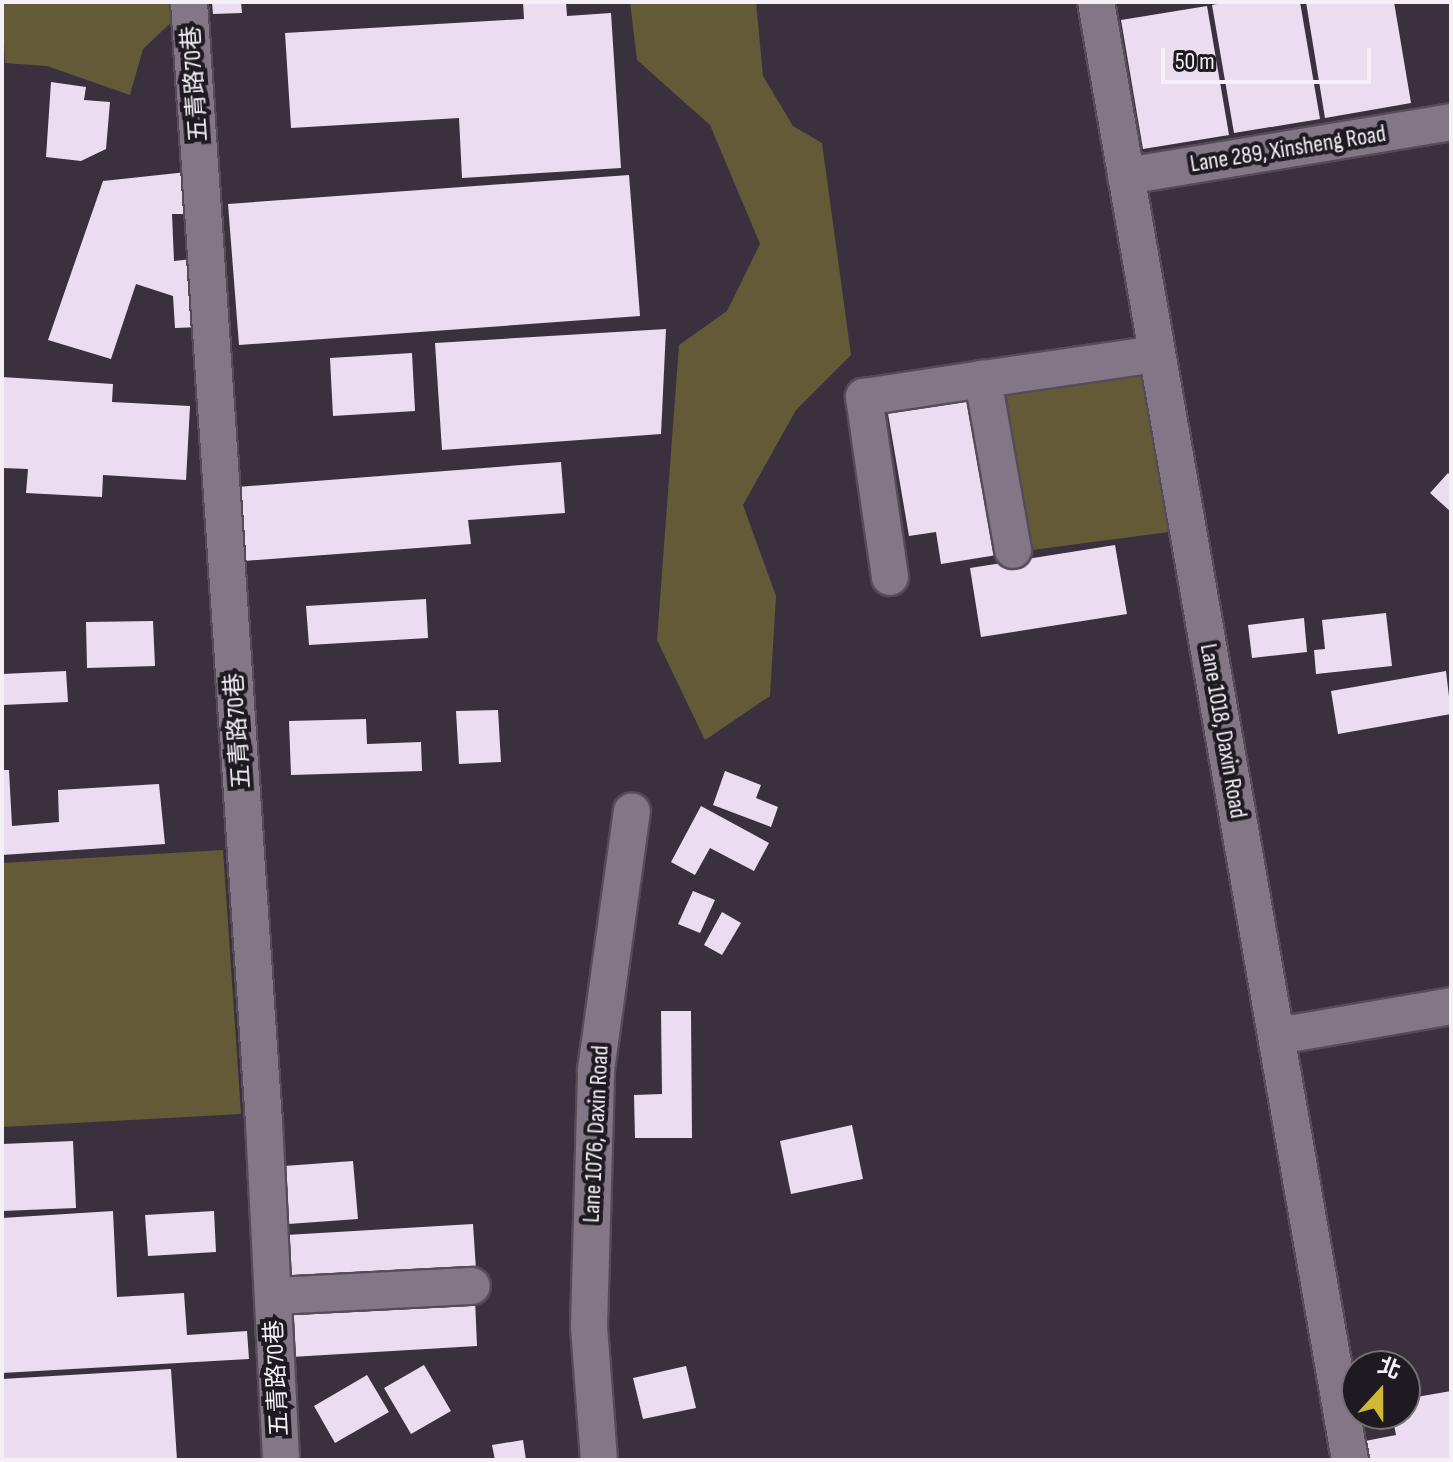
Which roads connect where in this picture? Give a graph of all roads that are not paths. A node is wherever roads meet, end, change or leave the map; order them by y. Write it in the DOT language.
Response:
graph roads {
  1 [pos="189,2"];
  2 [pos="1096,2"];
  3 [pos="1451,122"];
  4 [pos="1126,176"];
  5 [pos="1156,354"];
  6 [pos="983,379"];
  7 [pos="1013,550"];
  8 [pos="890,577"];
  9 [pos="632,811"];
  10 [pos="1451,1006"];
  11 [pos="1278,1036"];
  12 [pos="472,1286"];
  13 [pos="273,1296"];
  14 [pos="281,1460"];
  15 [pos="599,1460"];
  16 [pos="1350,1460"];
  1 -- 13 [label="street, 五青路70巷"];
  2 -- 4 [label="street, Lane 1018, Daxin Road"];
  3 -- 4 [label="street, Lane 289, Xinsheng Road"];
  4 -- 5 [label="street, Lane 1018, Daxin Road"];
  5 -- 6 [label="street"];
  5 -- 11 [label="street, Lane 1018, Daxin Road"];
  6 -- 7 [label="street"];
  6 -- 8 [label="street"];
  9 -- 15 [label="street, Lane 1076, Daxin Road"];
  10 -- 11 [label="street"];
  11 -- 16 [label="street, Lane 1018, Daxin Road"];
  12 -- 13 [label="street"];
  13 -- 14 [label="street, 五青路70巷"];
}
